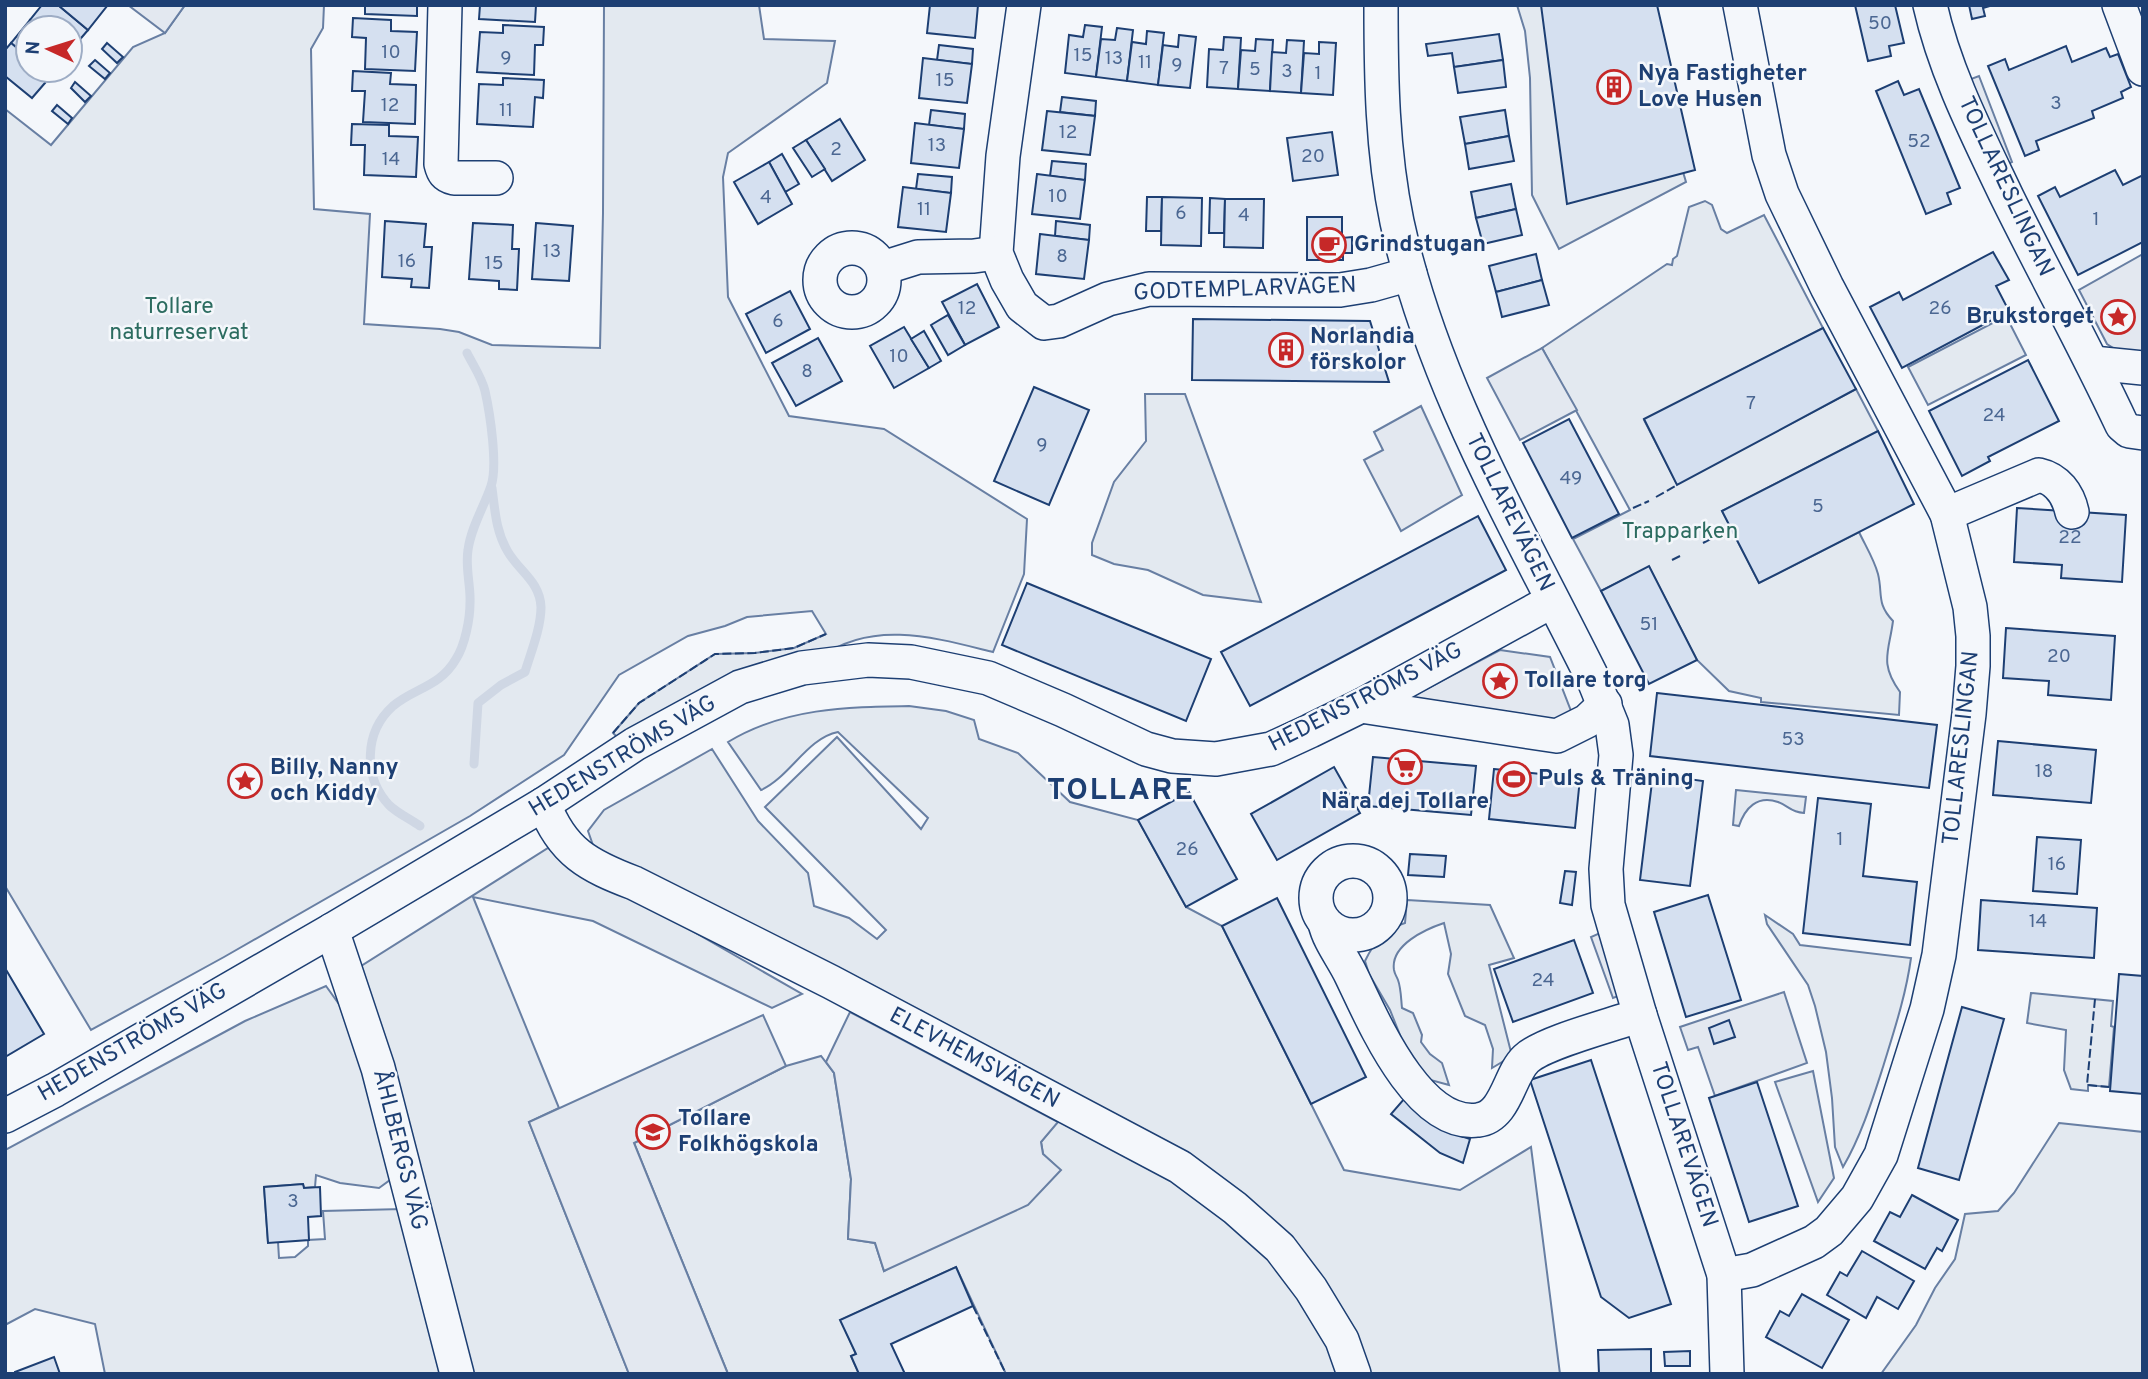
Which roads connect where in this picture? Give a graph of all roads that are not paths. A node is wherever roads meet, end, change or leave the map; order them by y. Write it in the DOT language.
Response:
graph roads {
  1 [pos="445,5"];
  2 [pos="1024,5"];
  3 [pos="1381,5"];
  4 [pos="1740,5"];
  5 [pos="1930,5"];
  6 [pos="2119,5"];
  7 [pos="2143,69"];
  8 [pos="496,178"];
  9 [pos="996,253"];
  10 [pos="883,268"];
  11 [pos="1410,274"];
  12 [pos="2093,363"];
  13 [pos="2143,368"];
  14 [pos="2143,433"];
  15 [pos="2072,512"];
  16 [pos="1947,514"];
  17 [pos="1552,601"];
  18 [pos="1605,704"];
  19 [pos="1361,706"];
  20 [pos="544,804"];
  21 [pos="1325,923"];
  22 [pos="332,930"];
  23 [pos="1640,1015"];
  24 [pos="5,1116"];
  25 [pos="1724,1275"];
  26 [pos="457,1374"];
  27 [pos="1354,1374"];
  28 [pos="1727,1374"];
  1 -- 8 [label="street"];
  2 -- 9 [label="street, GODTEMPLARVÄGEN"];
  3 -- 11 [label="street, TOLLAREVÄGEN"];
  4 -- 16 [label="street, TOLLARESLINGAN"];
  5 -- 12 [label="street, TOLLARESLINGAN"];
  6 -- 7 [label="street"];
  9 -- 10 [label="street"];
  9 -- 11 [label="street, GODTEMPLARVÄGEN"];
  11 -- 17 [label="street, TOLLAREVÄGEN"];
  12 -- 13 [label="street"];
  12 -- 14 [label="street"];
  15 -- 16 [label="street"];
  16 -- 25 [label="street, TOLLARESLINGAN"];
  17 -- 18 [label="street, TOLLAREVÄGEN"];
  17 -- 19 [label="street, HEDENSTRÖMS VÄG"];
  18 -- 19 [label="street"];
  18 -- 23 [label="street, TOLLAREVÄGEN"];
  19 -- 20 [label="street, HEDENSTRÖMS VÄG"];
  20 -- 22 [label="street, HEDENSTRÖMS VÄG"];
  20 -- 27 [label="street, ELEVHEMSVÄGEN"];
  21 -- 23 [label="street"];
  22 -- 24 [label="street, HEDENSTRÖMS VÄG"];
  22 -- 26 [label="street, ÅHLBERGS VÄG"];
  23 -- 25 [label="street, TOLLAREVÄGEN"];
  25 -- 28 [label="street, TOLLAREVÄGEN"];
}
